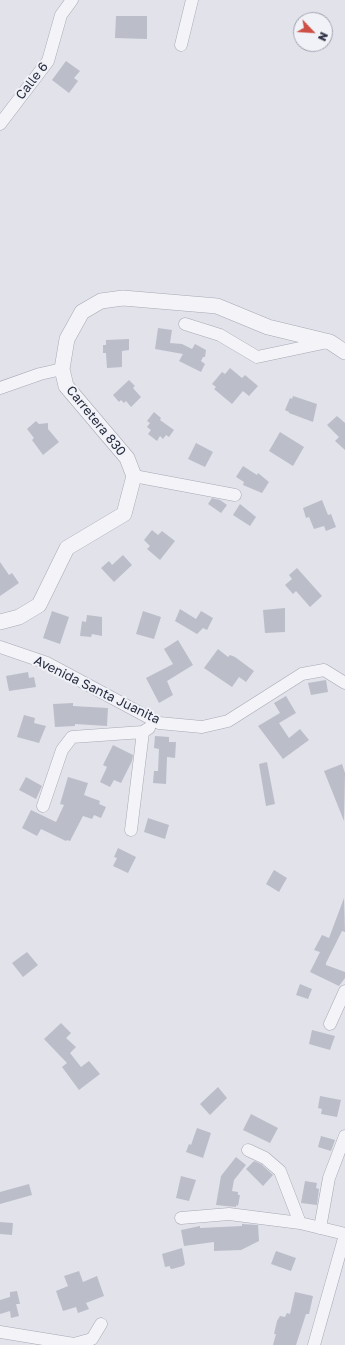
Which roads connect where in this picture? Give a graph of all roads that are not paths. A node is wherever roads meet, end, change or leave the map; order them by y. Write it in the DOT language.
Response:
graph roads {
  1 [pos="72,0"];
  2 [pos="192,0"];
  3 [pos="181,45"];
  4 [pos="2,119"];
  5 [pos="185,324"];
  6 [pos="330,342"];
  7 [pos="345,352"];
  8 [pos="62,369"];
  9 [pos="0,388"];
  10 [pos="134,476"];
  11 [pos="235,495"];
  12 [pos="0,622"];
  13 [pos="0,647"];
  14 [pos="345,683"];
  15 [pos="159,722"];
  16 [pos="143,732"];
  17 [pos="43,806"];
  18 [pos="132,830"];
  19 [pos="345,991"];
  20 [pos="330,1024"];
  21 [pos="345,1136"];
  22 [pos="248,1150"];
  23 [pos="180,1218"];
  24 [pos="300,1224"];
  25 [pos="320,1228"];
  26 [pos="345,1235"];
  27 [pos="101,1324"];
  28 [pos="0,1332"];
  29 [pos="314,1345"];
  1 -- 4 [label="street, Calle 6"];
  2 -- 3 [label="street"];
  5 -- 6 [label="street"];
  6 -- 7 [label="street, Carretera 830"];
  6 -- 8 [label="street, Carretera 830"];
  8 -- 9 [label="street"];
  8 -- 10 [label="street, Carretera 830"];
  10 -- 11 [label="street"];
  10 -- 12 [label="street"];
  13 -- 15 [label="street, Avenida Santa Juanita"];
  14 -- 15 [label="street, Avenida Santa Juanita"];
  15 -- 16 [label="street"];
  16 -- 17 [label="street"];
  16 -- 18 [label="street"];
  19 -- 20 [label="street"];
  21 -- 25 [label="street"];
  22 -- 24 [label="street"];
  23 -- 24 [label="street"];
  24 -- 25 [label="street"];
  25 -- 26 [label="street"];
  26 -- 29 [label="street"];
  27 -- 28 [label="street"];
}
